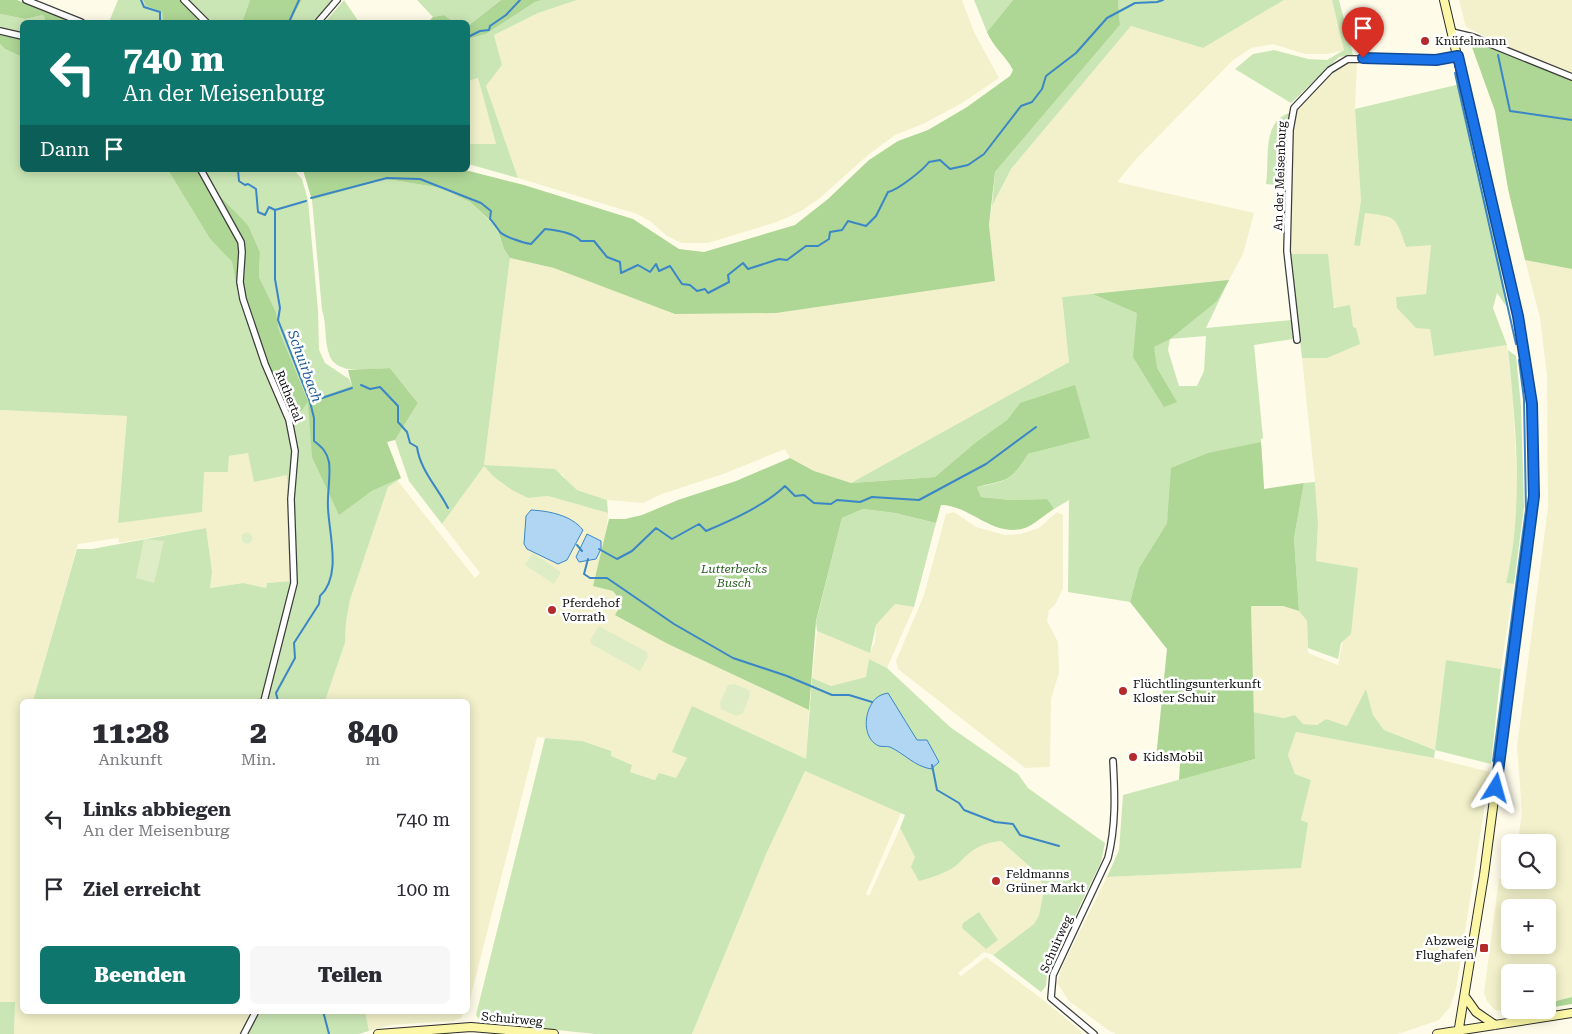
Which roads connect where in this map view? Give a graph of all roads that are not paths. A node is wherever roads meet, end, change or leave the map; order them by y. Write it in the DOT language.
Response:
graph roads {
  1 [pos="26,0"];
  2 [pos="184,0"];
  3 [pos="337,0"];
  4 [pos="1444,0"];
  5 [pos="76,20"];
  6 [pos="204,20"];
  7 [pos="320,20"];
  8 [pos="0,30"];
  9 [pos="1452,32"];
  10 [pos="20,35"];
  11 [pos="1458,56"];
  12 [pos="1572,77"];
  13 [pos="202,172"];
  14 [pos="1296,340"];
  15 [pos="265,699"];
  16 [pos="1113,761"];
  17 [pos="1466,998"];
  18 [pos="1572,1013"];
  19 [pos="254,1014"];
  20 [pos="1495,1025"];
  21 [pos="1458,1032"];
  22 [pos="244,1034"];
  23 [pos="378,1034"];
  24 [pos="554,1034"];
  25 [pos="1094,1034"];
  26 [pos="1436,1034"];
  27 [pos="1484,1034"];
  1 -- 5 [label="street"];
  2 -- 6 [label="street"];
  3 -- 7 [label="street"];
  4 -- 9 [label="main road"];
  8 -- 10 [label="street"];
  9 -- 11 [label="main road"];
  9 -- 12 [label="street"];
  11 -- 14 [label="street, An der Meisenburg"];
  11 -- 17 [label="main road"];
  13 -- 15 [label="street, Ruthertal"];
  16 -- 25 [label="street, Schuirweg"];
  17 -- 20 [label="main road"];
  17 -- 21 [label="main road"];
  18 -- 20 [label="main road"];
  19 -- 22 [label="street"];
  20 -- 21 [label="main road"];
  20 -- 27 [label="main road"];
  21 -- 26 [label="main road"];
  23 -- 24 [label="main road, Schuirweg"];
}
